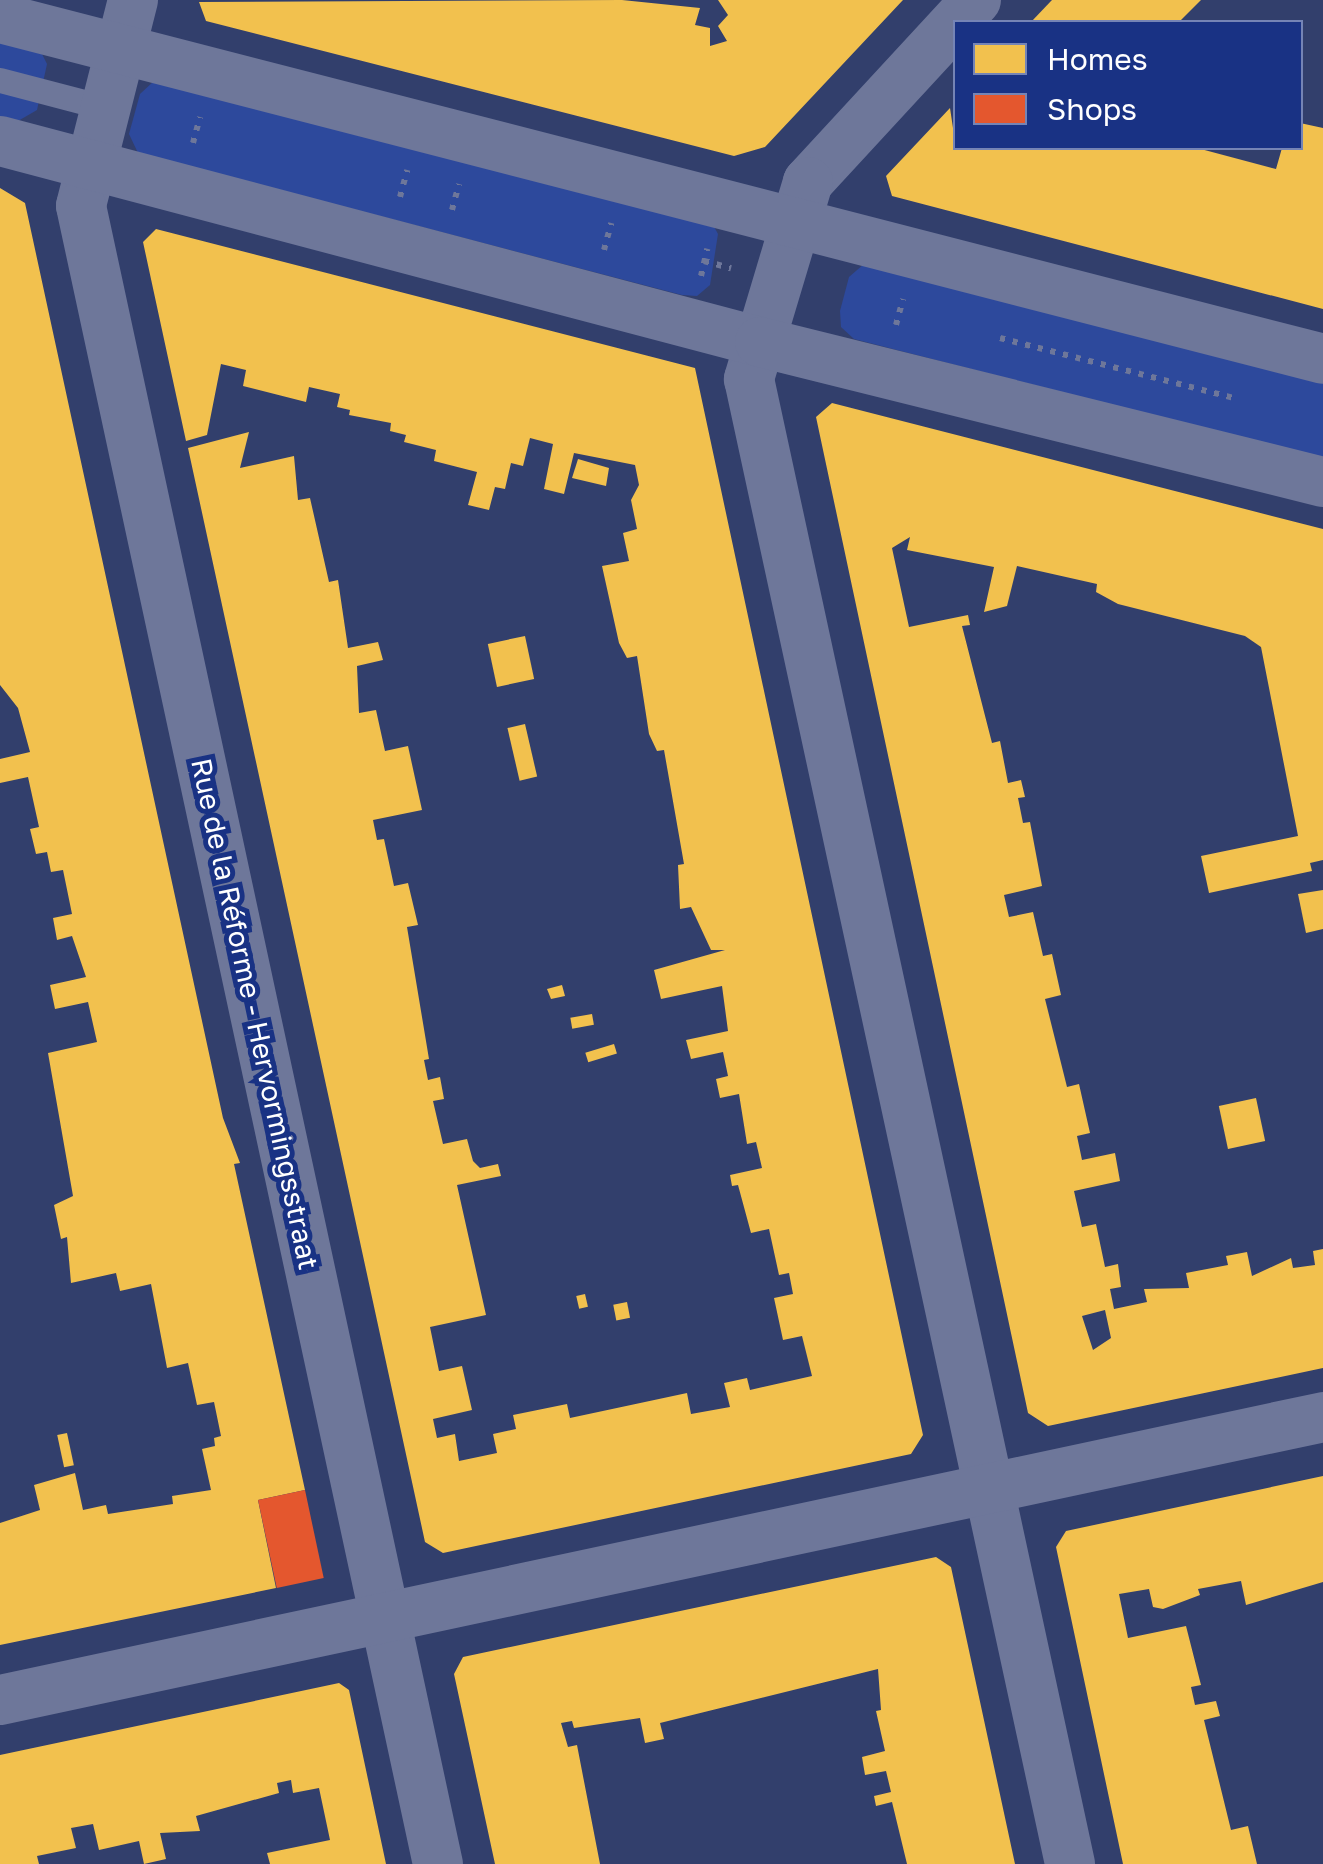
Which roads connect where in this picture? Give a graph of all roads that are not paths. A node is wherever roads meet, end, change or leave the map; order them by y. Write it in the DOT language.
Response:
graph roads {
  1 [pos="134,0"];
  2 [pos="976,0"];
  3 [pos="0,18"];
  4 [pos="958,20"];
  5 [pos="953,25"];
  6 [pos="116,50"];
  7 [pos="0,80"];
  8 [pos="103,108"];
  9 [pos="0,141"];
  10 [pos="90,164"];
  11 [pos="796,220"];
  12 [pos="760,342"];
  13 [pos="1323,359"];
  14 [pos="1323,482"];
  15 [pos="1323,1417"];
  16 [pos="992,1488"];
  17 [pos="386,1618"];
  18 [pos="0,1700"];
  19 [pos="438,1864"];
  20 [pos="1070,1864"];
  1 -- 6 [label="street, Rue de la Réforme - Hervormingsstraat"];
  2 -- 4 [label="street"];
  3 -- 6 [label="street"];
  5 -- 11 [label="street"];
  6 -- 8 [label="street, Rue de la Réforme - Hervormingsstraat"];
  6 -- 11 [label="street"];
  7 -- 8 [label="lane"];
  8 -- 10 [label="street, Rue de la Réforme - Hervormingsstraat"];
  9 -- 10 [label="street"];
  10 -- 12 [label="street"];
  10 -- 17 [label="street, Rue de la Réforme - Hervormingsstraat"];
  11 -- 12 [label="street"];
  11 -- 13 [label="street"];
  12 -- 14 [label="street"];
  12 -- 16 [label="street"];
  15 -- 16 [label="street"];
  16 -- 17 [label="street"];
  16 -- 20 [label="street"];
  17 -- 18 [label="street"];
  17 -- 19 [label="street, Rue de la Réforme - Hervormingsstraat"];
}
